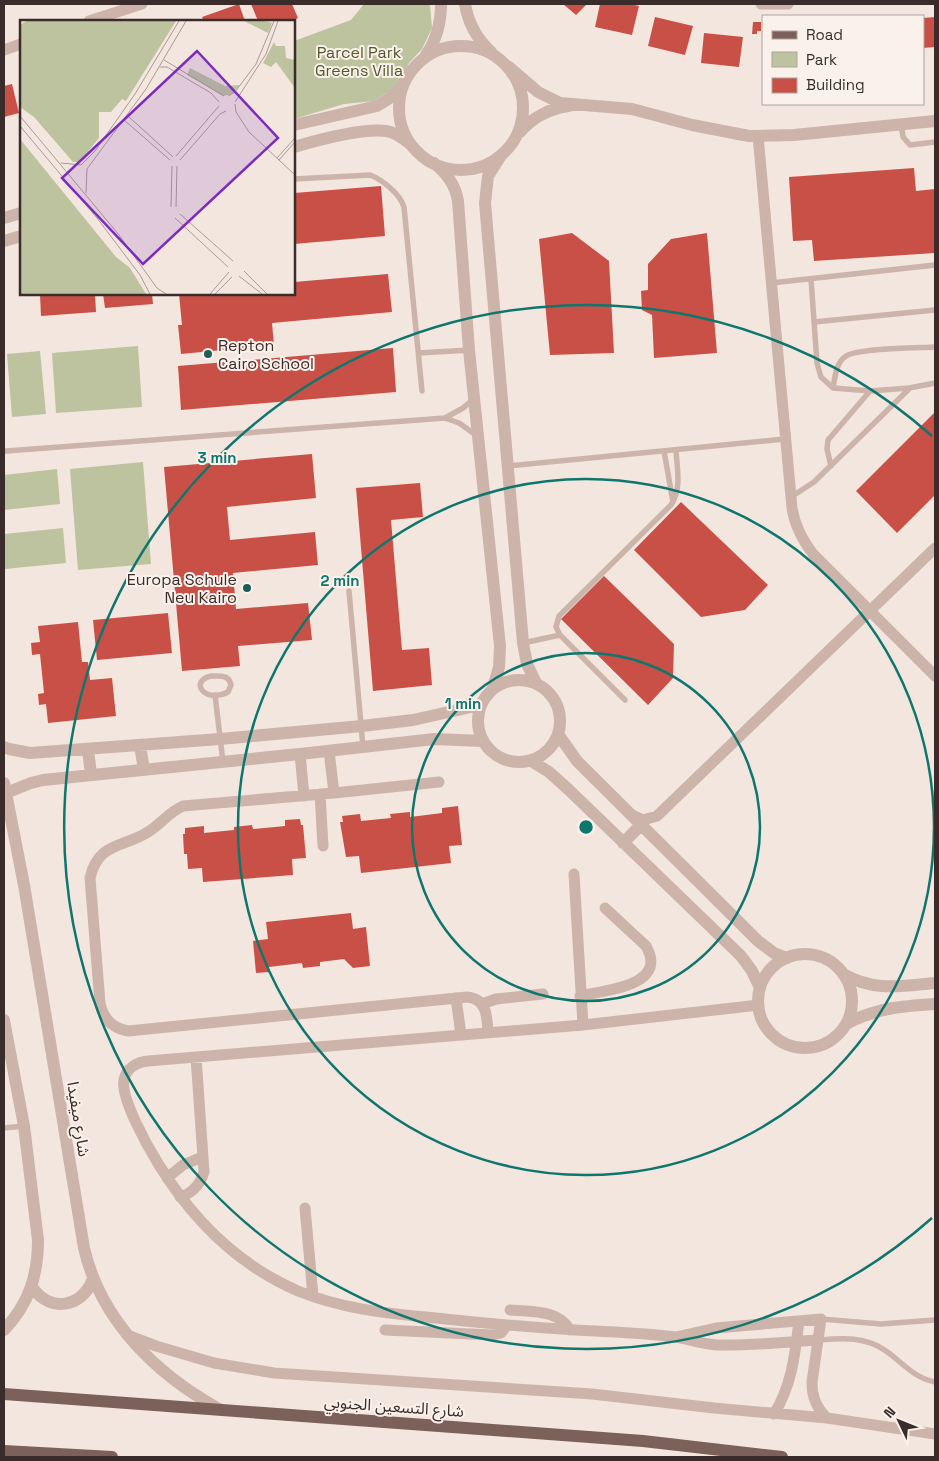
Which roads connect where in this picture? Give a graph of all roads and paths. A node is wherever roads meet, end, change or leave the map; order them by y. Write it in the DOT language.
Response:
graph roads {
  1 [pos="441,4"];
  2 [pos="465,4"];
  3 [pos="761,4"];
  4 [pos="771,4"];
  5 [pos="788,4"];
  6 [pos="135,5"];
  7 [pos="93,20"];
  8 [pos="20,44"];
  9 [pos="4,50"];
  10 [pos="492,53"];
  11 [pos="423,58"];
  12 [pos="509,67"];
  13 [pos="403,85"];
  14 [pos="579,105"];
  15 [pos="935,121"];
  16 [pos="902,123"];
  17 [pos="295,125"];
  18 [pos="517,134"];
  19 [pos="758,136"];
  20 [pos="935,142"];
  21 [pos="410,144"];
  22 [pos="295,147"];
  23 [pos="502,154"];
  24 [pos="434,163"];
  25 [pos="295,178"];
  26 [pos="20,213"];
  27 [pos="4,218"];
  28 [pos="20,236"];
  29 [pos="4,240"];
  30 [pos="935,265"];
  31 [pos="811,279"];
  32 [pos="771,283"];
  33 [pos="935,310"];
  34 [pos="814,322"];
  35 [pos="935,347"];
  36 [pos="469,350"];
  37 [pos="419,353"];
  38 [pos="935,382"];
  39 [pos="832,388"];
  40 [pos="909,388"];
  41 [pos="422,391"];
  42 [pos="870,391"];
  43 [pos="474,399"];
  44 [pos="444,418"];
  45 [pos="478,437"];
  46 [pos="785,439"];
  47 [pos="676,450"];
  48 [pos="6,451"];
  49 [pos="664,451"];
  50 [pos="506,466"];
  51 [pos="831,466"];
  52 [pos="791,497"];
  53 [pos="673,502"];
  54 [pos="935,548"];
  55 [pos="349,591"];
  56 [pos="870,612"];
  57 [pos="560,635"];
  58 [pos="523,644"];
  59 [pos="935,676"];
  60 [pos="536,683"];
  61 [pos="493,688"];
  62 [pos="215,695"];
  63 [pos="625,700"];
  64 [pos="480,705"];
  65 [pos="362,726"];
  66 [pos="558,734"];
  67 [pos="220,739"];
  68 [pos="482,741"];
  69 [pos="140,745"];
  70 [pos="4,747"];
  71 [pos="364,747"];
  72 [pos="88,749"];
  73 [pos="330,751"];
  74 [pos="300,754"];
  75 [pos="531,761"];
  76 [pos="223,762"];
  77 [pos="144,770"];
  78 [pos="92,776"];
  79 [pos="439,782"];
  80 [pos="5,788"];
  81 [pos="334,793"];
  82 [pos="320,794"];
  83 [pos="304,796"];
  84 [pos="632,815"];
  85 [pos="641,825"];
  86 [pos="623,843"];
  87 [pos="323,846"];
  88 [pos="574,874"];
  89 [pos="605,908"];
  90 [pos="787,958"];
  91 [pos="843,974"];
  92 [pos="935,983"];
  93 [pos="760,988"];
  94 [pos="543,994"];
  95 [pos="580,996"];
  96 [pos="456,998"];
  97 [pos="482,1004"];
  98 [pos="935,1004"];
  99 [pos="759,1005"];
  100 [pos="4,1020"];
  101 [pos="846,1024"];
  102 [pos="583,1025"];
  103 [pos="488,1033"];
  104 [pos="462,1035"];
  105 [pos="196,1057"];
  106 [pos="24,1126"];
  107 [pos="4,1128"];
  108 [pos="202,1157"];
  109 [pos="167,1178"];
  110 [pos="180,1197"];
  111 [pos="305,1208"];
  112 [pos="93,1279"];
  113 [pos="32,1287"];
  114 [pos="312,1296"];
  115 [pos="510,1310"];
  116 [pos="821,1319"];
  117 [pos="935,1320"];
  118 [pos="799,1321"];
  119 [pos="507,1325"];
  120 [pos="4,1330"];
  121 [pos="385,1330"];
  122 [pos="570,1330"];
  123 [pos="128,1335"];
  124 [pos="676,1337"];
  125 [pos="818,1340"];
  126 [pos="796,1341"];
  127 [pos="935,1382"];
  128 [pos="4,1394"];
  129 [pos="219,1409"];
  130 [pos="774,1414"];
  131 [pos="827,1418"];
  132 [pos="935,1434"];
  133 [pos="4,1451"];
  134 [pos="112,1457"];
  135 [pos="782,1457"];
  1 -- 11 [label="street"];
  2 -- 10 [label="street"];
  3 -- 4 [label="street"];
  4 -- 5 [label="street"];
  6 -- 7 [label="street"];
  8 -- 9 [label="street"];
  10 -- 11 [label="street"];
  10 -- 12 [label="street"];
  11 -- 13 [label="street"];
  12 -- 14 [label="street"];
  12 -- 18 [label="street"];
  13 -- 17 [label="street"];
  13 -- 21 [label="street"];
  14 -- 18 [label="street"];
  14 -- 19 [label="street"];
  15 -- 16 [label="street"];
  16 -- 19 [label="street"];
  16 -- 20 [label="lane"];
  18 -- 23 [label="street"];
  19 -- 32 [label="street"];
  21 -- 22 [label="street"];
  21 -- 24 [label="street"];
  23 -- 24 [label="street"];
  23 -- 50 [label="street"];
  24 -- 36 [label="street"];
  25 -- 37 [label="lane"];
  26 -- 27 [label="street"];
  28 -- 29 [label="street"];
  30 -- 31 [label="lane"];
  31 -- 32 [label="lane"];
  31 -- 34 [label="lane"];
  32 -- 46 [label="street"];
  33 -- 34 [label="lane"];
  34 -- 39 [label="lane"];
  35 -- 39 [label="lane"];
  36 -- 37 [label="lane"];
  36 -- 43 [label="street"];
  37 -- 41 [label="lane"];
  38 -- 40 [label="lane"];
  39 -- 42 [label="lane"];
  40 -- 42 [label="lane"];
  40 -- 51 [label="lane"];
  42 -- 51 [label="lane"];
  43 -- 44 [label="lane"];
  43 -- 45 [label="street"];
  44 -- 45 [label="lane"];
  44 -- 48 [label="lane"];
  45 -- 61 [label="street"];
  46 -- 47 [label="lane"];
  46 -- 52 [label="street"];
  47 -- 49 [label="lane"];
  47 -- 53 [label="lane"];
  49 -- 50 [label="lane"];
  49 -- 53 [label="lane"];
  50 -- 58 [label="street"];
  51 -- 52 [label="lane"];
  52 -- 56 [label="street"];
  53 -- 57 [label="lane"];
  54 -- 56 [label="street"];
  55 -- 65 [label="lane"];
  56 -- 59 [label="street"];
  56 -- 84 [label="street"];
  57 -- 58 [label="lane"];
  57 -- 63 [label="lane"];
  58 -- 60 [label="street"];
  60 -- 61 [label="street"];
  60 -- 66 [label="street"];
  61 -- 64 [label="street"];
  62 -- 62 [label="lane"];
  62 -- 67 [label="lane"];
  64 -- 65 [label="street"];
  64 -- 68 [label="street"];
  65 -- 67 [label="street"];
  65 -- 71 [label="lane"];
  66 -- 75 [label="street"];
  66 -- 84 [label="street"];
  67 -- 69 [label="street"];
  67 -- 76 [label="lane"];
  68 -- 71 [label="street"];
  68 -- 75 [label="street"];
  69 -- 72 [label="street"];
  69 -- 77 [label="street"];
  70 -- 72 [label="street"];
  71 -- 73 [label="street"];
  72 -- 78 [label="street"];
  73 -- 74 [label="street"];
  73 -- 81 [label="street"];
  74 -- 76 [label="street"];
  74 -- 83 [label="street"];
  75 -- 86 [label="street"];
  76 -- 77 [label="street"];
  77 -- 78 [label="street"];
  78 -- 80 [label="street"];
  79 -- 81 [label="street"];
  80 -- 112 [label="street, شارع ميفيدا"];
  81 -- 82 [label="street"];
  82 -- 83 [label="street"];
  82 -- 87 [label="street"];
  83 -- 96 [label="street"];
  84 -- 85 [label="street"];
  85 -- 86 [label="street"];
  85 -- 90 [label="street"];
  86 -- 93 [label="street"];
  88 -- 95 [label="street"];
  89 -- 95 [label="street"];
  90 -- 91 [label="street"];
  90 -- 93 [label="street"];
  91 -- 92 [label="street"];
  91 -- 101 [label="street"];
  93 -- 99 [label="street"];
  94 -- 97 [label="street"];
  95 -- 102 [label="street"];
  96 -- 97 [label="street"];
  96 -- 104 [label="street"];
  97 -- 103 [label="street"];
  98 -- 101 [label="street"];
  99 -- 101 [label="street"];
  99 -- 102 [label="street"];
  100 -- 106 [label="street"];
  102 -- 103 [label="street"];
  103 -- 104 [label="street"];
  104 -- 105 [label="street"];
  105 -- 108 [label="street"];
  105 -- 109 [label="street"];
  106 -- 107 [label="lane"];
  106 -- 113 [label="street"];
  108 -- 109 [label="street"];
  108 -- 110 [label="street"];
  109 -- 110 [label="street"];
  110 -- 114 [label="street"];
  111 -- 114 [label="street"];
  112 -- 113 [label="street"];
  112 -- 123 [label="street, شارع ميفيدا"];
  113 -- 120 [label="street"];
  114 -- 119 [label="street"];
  115 -- 122 [label="street"];
  116 -- 117 [label="lane"];
  116 -- 118 [label="street"];
  116 -- 125 [label="street"];
  118 -- 124 [label="street"];
  118 -- 126 [label="street"];
  119 -- 121 [label="street"];
  119 -- 122 [label="street"];
  122 -- 124 [label="street"];
  123 -- 129 [label="street, شارع ميفيدا"];
  123 -- 130 [label="street"];
  124 -- 126 [label="street"];
  125 -- 126 [label="street"];
  125 -- 127 [label="lane"];
  125 -- 131 [label="street"];
  126 -- 130 [label="street"];
  128 -- 129 [label="main road, شارع التسعين الجنوبي"];
  129 -- 135 [label="main road, شارع التسعين الجنوبي"];
  130 -- 131 [label="street"];
  131 -- 132 [label="street"];
  133 -- 134 [label="main road"];
}
